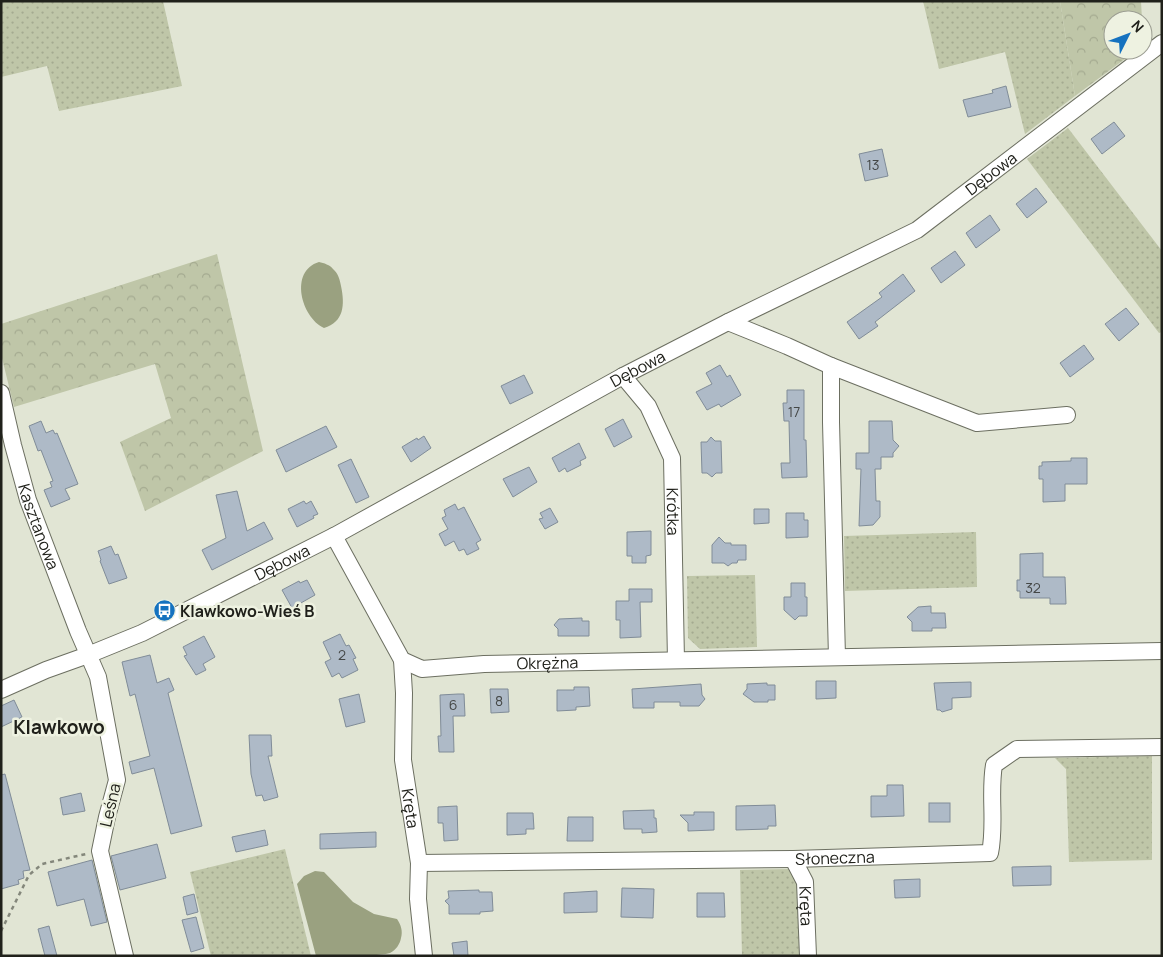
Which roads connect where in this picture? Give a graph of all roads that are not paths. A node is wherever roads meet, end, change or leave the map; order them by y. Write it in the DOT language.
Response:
graph roads {
  1 [pos="1162,43"];
  2 [pos="728,322"];
  3 [pos="831,366"];
  4 [pos="623,376"];
  5 [pos="1,393"];
  6 [pos="1067,415"];
  7 [pos="7,447"];
  8 [pos="334,536"];
  9 [pos="1162,651"];
  10 [pos="88,655"];
  11 [pos="837,657"];
  12 [pos="402,660"];
  13 [pos="676,660"];
  14 [pos="1,690"];
  15 [pos="1162,747"];
  16 [pos="793,859"];
  17 [pos="419,863"];
  18 [pos="125,956"];
  19 [pos="424,956"];
  20 [pos="808,956"];
  1 -- 2 [label="street, Dębowa"];
  2 -- 3 [label="street"];
  2 -- 4 [label="street, Dębowa"];
  3 -- 6 [label="street"];
  3 -- 11 [label="street"];
  4 -- 8 [label="street, Dębowa"];
  4 -- 13 [label="street, Krótka"];
  5 -- 7 [label="street, Kasztanowa"];
  7 -- 10 [label="street, Kasztanowa"];
  8 -- 10 [label="street, Dębowa"];
  8 -- 12 [label="street"];
  9 -- 11 [label="street, Okrężna"];
  10 -- 14 [label="street, Dębowa"];
  10 -- 18 [label="street, Leśna"];
  11 -- 13 [label="street, Okrężna"];
  12 -- 13 [label="street, Okrężna"];
  12 -- 17 [label="street, Kręta"];
  15 -- 16 [label="street, Słoneczna"];
  16 -- 17 [label="street, Słoneczna"];
  16 -- 20 [label="street, Kręta"];
  17 -- 19 [label="street, Kręta"];
}
